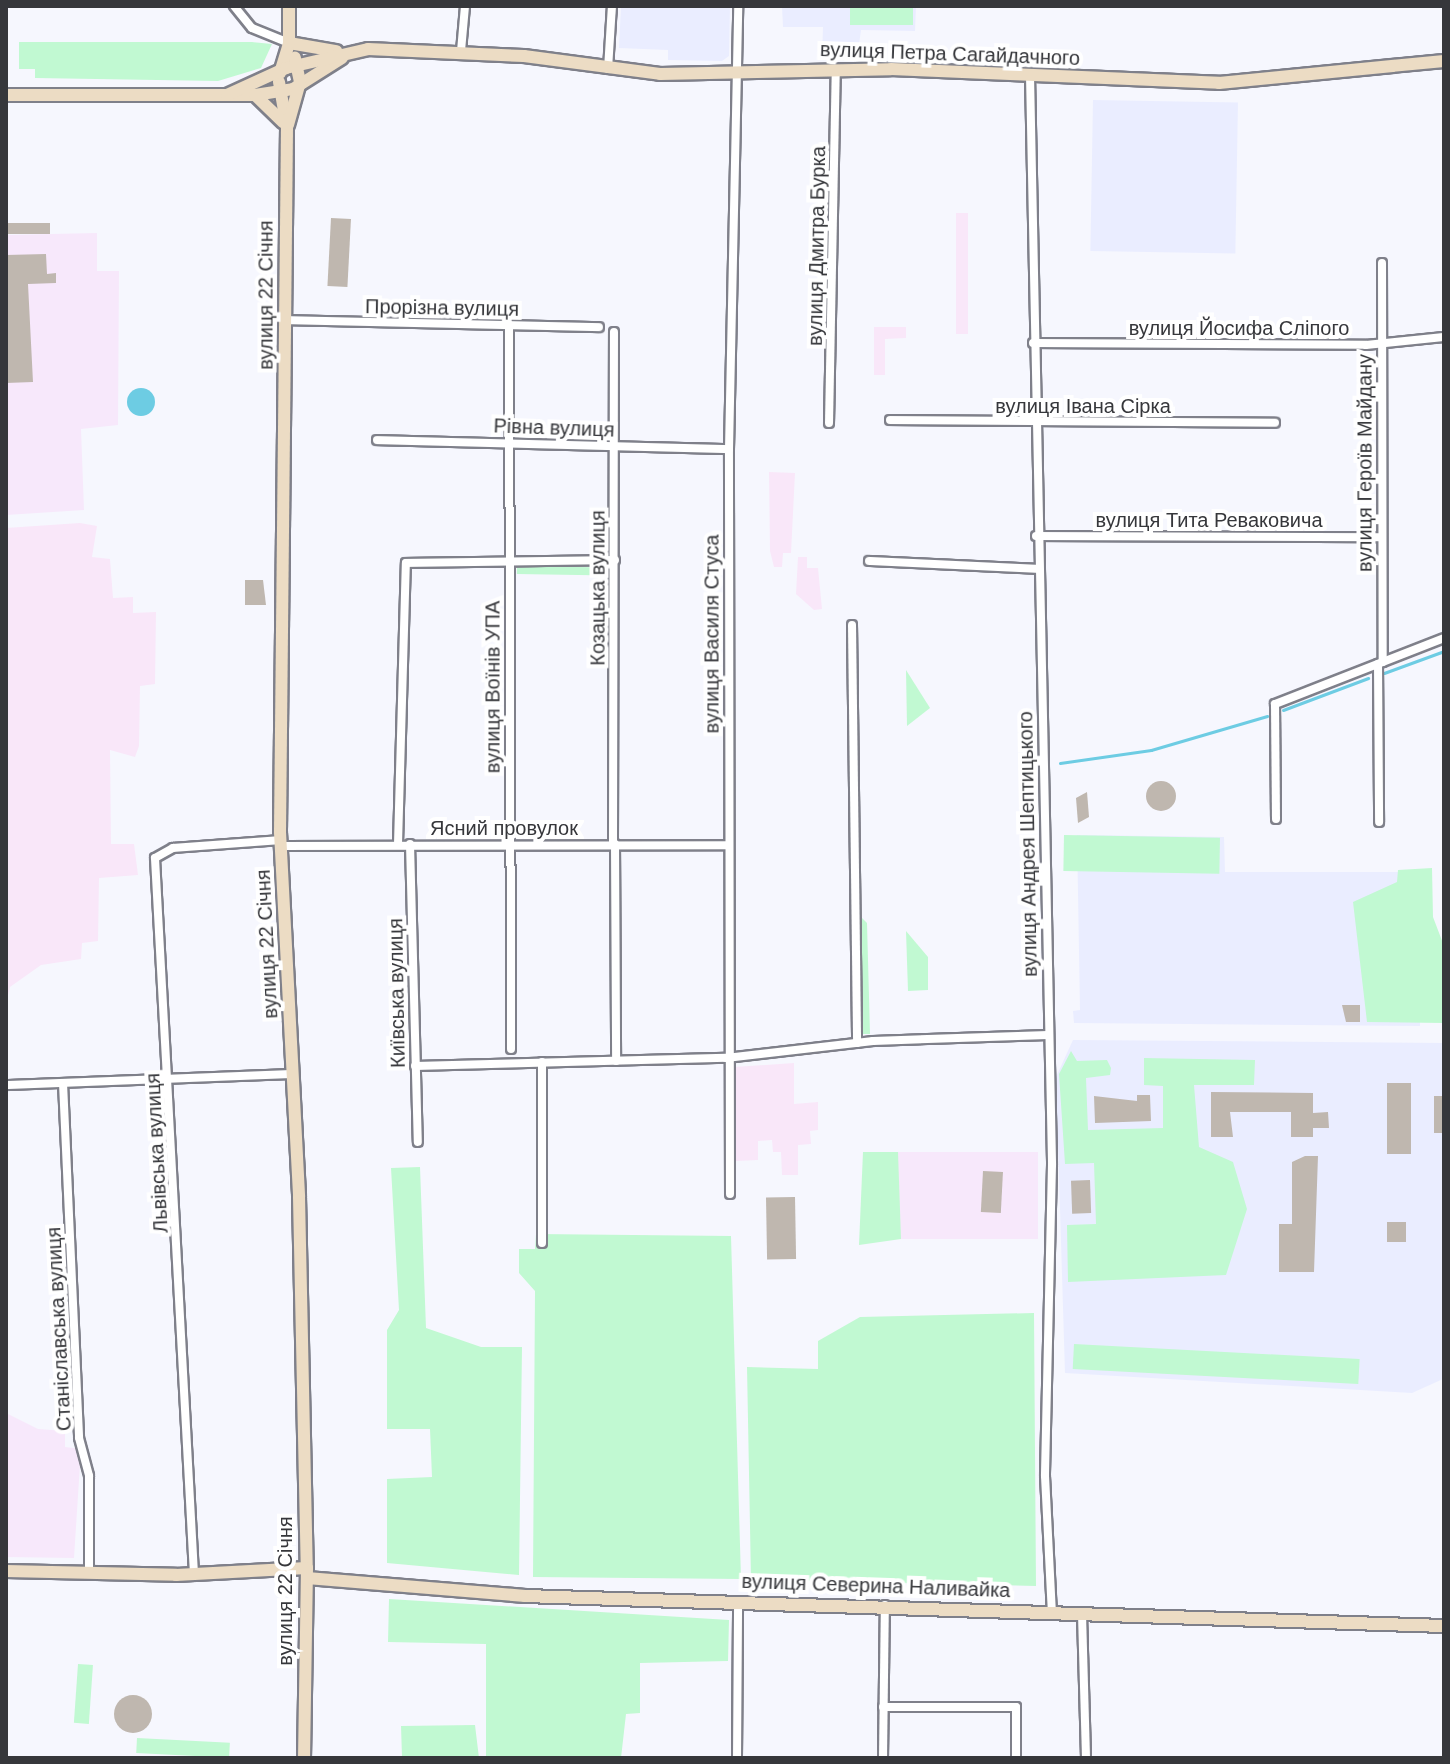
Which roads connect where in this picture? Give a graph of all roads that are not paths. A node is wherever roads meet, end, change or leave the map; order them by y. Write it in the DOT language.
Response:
graph roads {
  1 [pos="234,6"];
  2 [pos="289,6"];
  3 [pos="465,6"];
  4 [pos="612,6"];
  5 [pos="738,6"];
  6 [pos="289,43"];
  7 [pos="353,51"];
  8 [pos="461,51"];
  9 [pos="1444,61"];
  10 [pos="836,69"];
  11 [pos="608,70"];
  12 [pos="735,75"];
  13 [pos="1030,75"];
  14 [pos="291,80"];
  15 [pos="6,95"];
  16 [pos="227,95"];
  17 [pos="255,95"];
  18 [pos="287,128"];
  19 [pos="1382,263"];
  20 [pos="285,320"];
  21 [pos="509,325"];
  22 [pos="599,327"];
  23 [pos="614,332"];
  24 [pos="1444,337"];
  25 [pos="1381,341"];
  26 [pos="1033,343"];
  27 [pos="890,420"];
  28 [pos="1036,422"];
  29 [pos="829,423"];
  30 [pos="1275,423"];
  31 [pos="377,440"];
  32 [pos="508,443"];
  33 [pos="615,447"];
  34 [pos="729,449"];
  35 [pos="1036,536"];
  36 [pos="1381,537"];
  37 [pos="508,560"];
  38 [pos="615,560"];
  39 [pos="869,561"];
  40 [pos="1037,569"];
  41 [pos="852,625"];
  42 [pos="1444,638"];
  43 [pos="1380,663"];
  44 [pos="1276,819"];
  45 [pos="1379,822"];
  46 [pos="281,843"];
  47 [pos="398,844"];
  48 [pos="410,844"];
  49 [pos="510,844"];
  50 [pos="614,844"];
  51 [pos="728,845"];
  52 [pos="1048,1035"];
  53 [pos="857,1043"];
  54 [pos="511,1049"];
  55 [pos="726,1058"];
  56 [pos="616,1061"];
  57 [pos="542,1062"];
  58 [pos="415,1066"];
  59 [pos="294,1074"];
  60 [pos="169,1079"];
  61 [pos="63,1083"];
  62 [pos="6,1085"];
  63 [pos="418,1142"];
  64 [pos="730,1194"];
  65 [pos="542,1243"];
  66 [pos="6,1571"];
  67 [pos="89,1573"];
  68 [pos="307,1573"];
  69 [pos="194,1574"];
  70 [pos="738,1601"];
  71 [pos="885,1605"];
  72 [pos="1052,1613"];
  73 [pos="1082,1614"];
  74 [pos="1444,1626"];
  75 [pos="883,1707"];
  76 [pos="304,1758"];
  77 [pos="737,1758"];
  78 [pos="883,1758"];
  79 [pos="1016,1758"];
  80 [pos="1086,1758"];
  1 -- 6 [label="street"];
  2 -- 6 [label="street"];
  3 -- 8 [label="street"];
  4 -- 11 [label="street"];
  5 -- 12 [label="street, вулиця Василя Стуса"];
  6 -- 7 [label="street"];
  6 -- 14 [label="street"];
  7 -- 8 [label="street, вулиця Петра Сагайдачного"];
  7 -- 14 [label="street"];
  7 -- 14 [label="street"];
  8 -- 11 [label="street, вулиця Петра Сагайдачного"];
  9 -- 13 [label="street, вулиця Петра Сагайдачного"];
  10 -- 12 [label="street, вулиця Петра Сагайдачного"];
  10 -- 13 [label="street, вулиця Петра Сагайдачного"];
  10 -- 29 [label="street, вулиця Дмитра Бурка"];
  11 -- 12 [label="street, вулиця Петра Сагайдачного"];
  12 -- 34 [label="street, вулиця Василя Стуса"];
  13 -- 26 [label="street, вулиця Андрея Шептицького"];
  14 -- 16 [label="street"];
  14 -- 17 [label="street"];
  14 -- 18 [label="street"];
  14 -- 18 [label="street"];
  15 -- 16 [label="street"];
  16 -- 17 [label="street"];
  17 -- 18 [label="street"];
  18 -- 20 [label="street, вулиця 22 Січня"];
  19 -- 25 [label="street, вулиця Героїв Майдану"];
  20 -- 21 [label="street, Прорізна вулиця"];
  20 -- 46 [label="street, вулиця 22 Січня"];
  21 -- 22 [label="street, Прорізна вулиця"];
  21 -- 32 [label="street, вулиця Воїнів УПА"];
  23 -- 33 [label="street, Козацька вулиця"];
  24 -- 25 [label="street, вулиця Йосифа Сліпого"];
  25 -- 26 [label="street, вулиця Йосифа Сліпого"];
  25 -- 36 [label="street, вулиця Героїв Майдану"];
  26 -- 28 [label="street, вулиця Андрея Шептицького"];
  27 -- 28 [label="street, вулиця Івана Сірка"];
  28 -- 30 [label="street, вулиця Івана Сірка"];
  28 -- 35 [label="street, вулиця Андрея Шептицького"];
  31 -- 32 [label="street, Рівна вулиця"];
  32 -- 33 [label="street, Рівна вулиця"];
  32 -- 37 [label="street, вулиця Воїнів УПА"];
  33 -- 34 [label="street, Рівна вулиця"];
  33 -- 38 [label="street, Козацька вулиця"];
  34 -- 51 [label="street, вулиця Василя Стуса"];
  35 -- 36 [label="street, вулиця Тита Реваковича"];
  35 -- 40 [label="street, вулиця Андрея Шептицького"];
  36 -- 43 [label="street, вулиця Героїв Майдану"];
  37 -- 38 [label="street"];
  37 -- 47 [label="street"];
  37 -- 49 [label="street, вулиця Воїнів УПА"];
  38 -- 50 [label="street, Козацька вулиця"];
  39 -- 40 [label="street"];
  40 -- 52 [label="street, вулиця Андрея Шептицького"];
  41 -- 53 [label="street"];
  42 -- 43 [label="street"];
  43 -- 44 [label="street"];
  43 -- 45 [label="street, вулиця Героїв Майдану"];
  46 -- 47 [label="street, Ясний провулок"];
  46 -- 59 [label="street, вулиця 22 Січня"];
  46 -- 60 [label="street, Львівська вулиця"];
  47 -- 48 [label="street, Ясний провулок"];
  48 -- 49 [label="street, Ясний провулок"];
  48 -- 58 [label="street, Київська вулиця"];
  49 -- 50 [label="street, Ясний провулок"];
  49 -- 54 [label="street, вулиця Воїнів УПА"];
  50 -- 51 [label="street, Ясний провулок"];
  50 -- 56 [label="street, Козацька вулиця"];
  51 -- 55 [label="street, вулиця Василя Стуса"];
  52 -- 53 [label="street"];
  52 -- 72 [label="street, вулиця Андрея Шептицького"];
  53 -- 55 [label="street"];
  55 -- 56 [label="street"];
  55 -- 64 [label="street, вулиця Василя Стуса"];
  56 -- 57 [label="street"];
  57 -- 58 [label="street"];
  57 -- 65 [label="street"];
  58 -- 63 [label="street, Київська вулиця"];
  59 -- 60 [label="street"];
  59 -- 68 [label="street, вулиця 22 Січня"];
  60 -- 61 [label="street"];
  60 -- 69 [label="street, Львівська вулиця"];
  61 -- 62 [label="street"];
  61 -- 67 [label="street, Станіславська вулиця"];
  66 -- 67 [label="street, вулиця Северина Наливайка"];
  67 -- 69 [label="street, вулиця Северина Наливайка"];
  68 -- 69 [label="street, вулиця Северина Наливайка"];
  68 -- 70 [label="street, вулиця Северина Наливайка"];
  68 -- 76 [label="street, вулиця 22 Січня"];
  70 -- 71 [label="street, вулиця Северина Наливайка"];
  70 -- 77 [label="street"];
  71 -- 72 [label="street, вулиця Северина Наливайка"];
  71 -- 75 [label="street"];
  72 -- 73 [label="street, вулиця Северина Наливайка"];
  73 -- 74 [label="street, вулиця Северина Наливайка"];
  73 -- 80 [label="street"];
  75 -- 78 [label="street"];
  75 -- 79 [label="street"];
}
